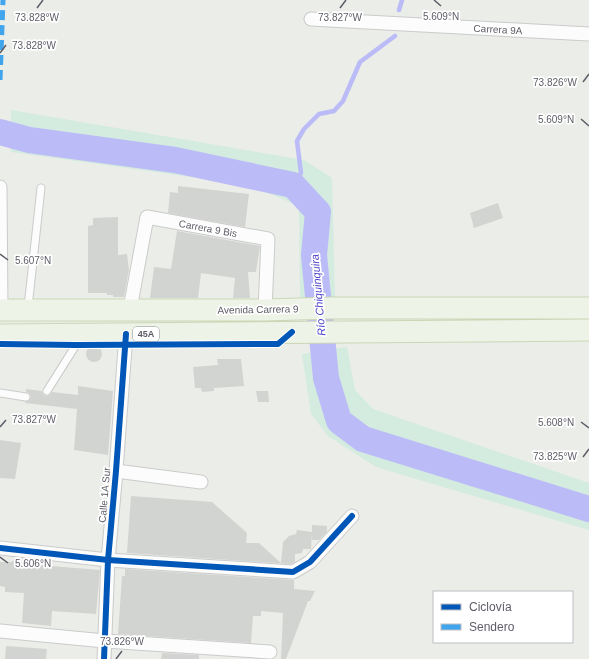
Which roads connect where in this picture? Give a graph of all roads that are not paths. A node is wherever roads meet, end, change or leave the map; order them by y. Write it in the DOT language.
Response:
graph roads {
  1 [pos="311,20"];
  2 [pos="589,34"];
  3 [pos="0,187"];
  4 [pos="41,188"];
  5 [pos="589,308"];
  6 [pos="130,309"];
  7 [pos="1,310"];
  8 [pos="28,310"];
  9 [pos="265,310"];
  10 [pos="589,330"];
  11 [pos="83,334"];
  12 [pos="126,334"];
  13 [pos="0,335"];
  14 [pos="47,391"];
  15 [pos="0,393"];
  16 [pos="26,397"];
  17 [pos="116,471"];
  18 [pos="201,482"];
  19 [pos="352,516"];
  20 [pos="0,548"];
  21 [pos="108,560"];
  22 [pos="0,631"];
  23 [pos="105,641"];
  24 [pos="270,652"];
  25 [pos="104,659"];
  1 -- 2 [label="street, Carrera 9A"];
  3 -- 7 [label="street"];
  4 -- 8 [label="lane"];
  5 -- 9 [label="main road, Avenida Carrera 9"];
  6 -- 8 [label="main road, Avenida Carrera 9"];
  6 -- 9 [label="main road, Avenida Carrera 9"];
  6 -- 9 [label="street, Carrera 9 Bis"];
  7 -- 8 [label="main road, Avenida Carrera 9"];
  10 -- 12 [label="main road, 45A"];
  11 -- 12 [label="main road, 45A"];
  11 -- 13 [label="main road, 45A"];
  11 -- 14 [label="lane"];
  12 -- 17 [label="street, Calle 1A Sur"];
  15 -- 16 [label="lane"];
  17 -- 18 [label="street"];
  17 -- 21 [label="street, Calle 1A Sur"];
  19 -- 21 [label="street"];
  20 -- 21 [label="street"];
  21 -- 23 [label="street, Calle 1A Sur"];
  22 -- 23 [label="street"];
  23 -- 24 [label="street"];
  23 -- 25 [label="street, Calle 1A Sur"];
}
